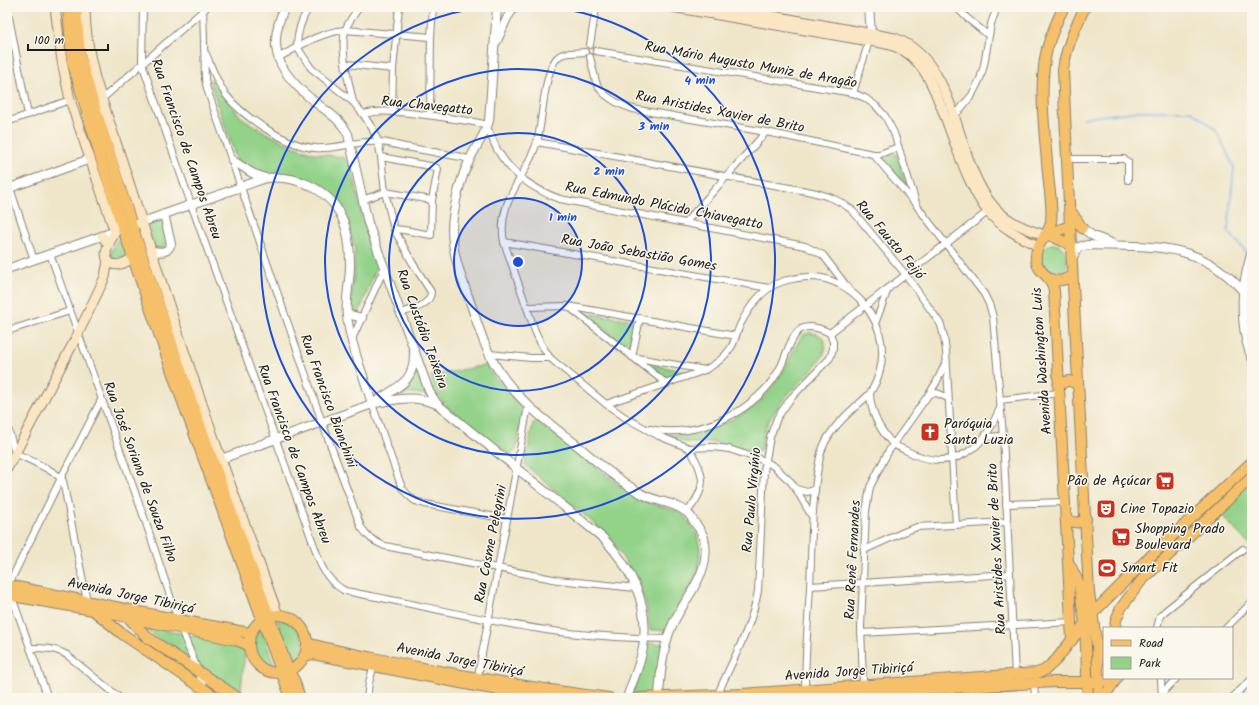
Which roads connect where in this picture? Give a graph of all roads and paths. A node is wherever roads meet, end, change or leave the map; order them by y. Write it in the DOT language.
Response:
graph roads {
  1 [pos="7,7"];
  2 [pos="55,7"];
  3 [pos="68,7"];
  4 [pos="76,7"];
  5 [pos="85,7"];
  6 [pos="142,7"];
  7 [pos="285,7"];
  8 [pos="308,7"];
  9 [pos="359,7"];
  10 [pos="399,7"];
  11 [pos="433,7"];
  12 [pos="497,7"];
  13 [pos="514,7"];
  14 [pos="596,7"];
  15 [pos="672,7"];
  16 [pos="723,7"];
  17 [pos="869,7"];
  18 [pos="956,7"];
  19 [pos="997,7"];
  20 [pos="1064,7"];
  21 [pos="1085,7"];
  22 [pos="204,8"];
  23 [pos="496,17"];
  24 [pos="506,20"];
  25 [pos="345,30"];
  26 [pos="397,34"];
  27 [pos="988,35"];
  28 [pos="431,37"];
  29 [pos="870,37"];
  30 [pos="590,45"];
  31 [pos="297,47"];
  32 [pos="204,49"];
  33 [pos="494,49"];
  34 [pos="596,51"];
  35 [pos="585,52"];
  36 [pos="590,57"];
  37 [pos="278,58"];
  38 [pos="142,62"];
  39 [pos="346,64"];
  40 [pos="394,69"];
  41 [pos="853,93"];
  42 [pos="102,99"];
  43 [pos="70,100"];
  44 [pos="353,102"];
  45 [pos="392,112"];
  46 [pos="363,114"];
  47 [pos="28,115"];
  48 [pos="430,115"];
  49 [pos="951,120"];
  50 [pos="7,122"];
  51 [pos="487,128"];
  52 [pos="766,132"];
  53 [pos="378,142"];
  54 [pos="537,142"];
  55 [pos="350,145"];
  56 [pos="898,147"];
  57 [pos="873,154"];
  58 [pos="382,157"];
  59 [pos="90,159"];
  60 [pos="1066,159"];
  61 [pos="232,160"];
  62 [pos="469,160"];
  63 [pos="728,177"];
  64 [pos="266,178"];
  65 [pos="519,178"];
  66 [pos="7,179"];
  67 [pos="1128,180"];
  68 [pos="241,186"];
  69 [pos="9,189"];
  70 [pos="385,192"];
  71 [pos="362,200"];
  72 [pos="432,200"];
  73 [pos="191,204"];
  74 [pos="917,206"];
  75 [pos="1069,208"];
  76 [pos="991,209"];
  77 [pos="164,214"];
  78 [pos="142,222"];
  79 [pos="686,222"];
  80 [pos="1070,226"];
  81 [pos="1082,228"];
  82 [pos="123,229"];
  83 [pos="394,230"];
  84 [pos="1045,235"];
  85 [pos="102,236"];
  86 [pos="504,242"];
  87 [pos="946,244"];
  88 [pos="1071,244"];
  89 [pos="109,245"];
  90 [pos="1038,246"];
  91 [pos="1121,246"];
  92 [pos="1252,250"];
  93 [pos="50,254"];
  94 [pos="142,254"];
  95 [pos="1072,259"];
  96 [pos="34,260"];
  97 [pos="108,260"];
  98 [pos="117,266"];
  99 [pos="385,267"];
  100 [pos="7,269"];
  101 [pos="906,275"];
  102 [pos="1072,275"];
  103 [pos="105,277"];
  104 [pos="1050,280"];
  105 [pos="769,288"];
  106 [pos="888,289"];
  107 [pos="849,290"];
  108 [pos="1243,291"];
  109 [pos="568,306"];
  110 [pos="865,306"];
  111 [pos="527,307"];
  112 [pos="70,311"];
  113 [pos="402,313"];
  114 [pos="347,314"];
  115 [pos="362,318"];
  116 [pos="640,318"];
  117 [pos="876,321"];
  118 [pos="7,331"];
  119 [pos="830,333"];
  120 [pos="78,334"];
  121 [pos="736,336"];
  122 [pos="352,339"];
  123 [pos="414,348"];
  124 [pos="490,354"];
  125 [pos="632,357"];
  126 [pos="550,358"];
  127 [pos="1252,358"];
  128 [pos="945,362"];
  129 [pos="705,370"];
  130 [pos="667,384"];
  131 [pos="1078,386"];
  132 [pos="1058,390"];
  133 [pos="870,394"];
  134 [pos="929,394"];
  135 [pos="948,398"];
  136 [pos="101,400"];
  137 [pos="374,403"];
  138 [pos="1000,403"];
  139 [pos="437,404"];
  140 [pos="606,404"];
  141 [pos="528,406"];
  142 [pos="322,422"];
  143 [pos="7,425"];
  144 [pos="640,427"];
  145 [pos="1003,436"];
  146 [pos="985,437"];
  147 [pos="276,439"];
  148 [pos="893,444"];
  149 [pos="689,448"];
  150 [pos="15,453"];
  151 [pos="221,459"];
  152 [pos="952,459"];
  153 [pos="765,461"];
  154 [pos="1252,462"];
  155 [pos="7,469"];
  156 [pos="517,470"];
  157 [pos="1252,477"];
  158 [pos="61,478"];
  159 [pos="796,489"];
  160 [pos="814,490"];
  161 [pos="1065,502"];
  162 [pos="1006,504"];
  163 [pos="687,512"];
  164 [pos="812,517"];
  165 [pos="507,519"];
  166 [pos="1067,519"];
  167 [pos="1086,519"];
  168 [pos="1007,522"];
  169 [pos="956,525"];
  170 [pos="1243,549"];
  171 [pos="864,550"];
  172 [pos="1069,564"];
  173 [pos="497,569"];
  174 [pos="1010,574"];
  175 [pos="863,583"];
  176 [pos="810,586"];
  177 [pos="636,588"];
  178 [pos="8,590"];
  179 [pos="1089,593"];
  180 [pos="1108,598"];
  181 [pos="87,601"];
  182 [pos="1252,602"];
  183 [pos="1121,608"];
  184 [pos="93,610"];
  185 [pos="1093,613"];
  186 [pos="130,614"];
  187 [pos="269,617"];
  188 [pos="489,620"];
  189 [pos="148,622"];
  190 [pos="1072,622"];
  191 [pos="1085,623"];
  192 [pos="180,625"];
  193 [pos="1012,625"];
  194 [pos="1115,627"];
  195 [pos="1157,627"];
  196 [pos="1227,627"];
  197 [pos="250,632"];
  198 [pos="861,633"];
  199 [pos="1085,635"];
  200 [pos="147,637"];
  201 [pos="644,639"];
  202 [pos="667,639"];
  203 [pos="1072,640"];
  204 [pos="307,642"];
  205 [pos="248,645"];
  206 [pos="30,648"];
  207 [pos="305,656"];
  208 [pos="1056,660"];
  209 [pos="374,662"];
  210 [pos="1098,670"];
  211 [pos="198,671"];
  212 [pos="286,672"];
  213 [pos="1015,675"];
  214 [pos="1103,678"];
  215 [pos="1117,679"];
  216 [pos="1160,679"];
  217 [pos="1176,679"];
  218 [pos="1252,679"];
  219 [pos="1104,680"];
  220 [pos="477,682"];
  221 [pos="1054,682"];
  222 [pos="1087,682"];
  223 [pos="1034,683"];
  224 [pos="865,692"];
  225 [pos="805,693"];
  226 [pos="206,694"];
  227 [pos="717,696"];
  228 [pos="1162,696"];
  229 [pos="48,698"];
  230 [pos="120,698"];
  231 [pos="217,698"];
  232 [pos="238,698"];
  233 [pos="290,698"];
  234 [pos="300,698"];
  235 [pos="367,698"];
  236 [pos="546,698"];
  237 [pos="609,698"];
  238 [pos="627,698"];
  239 [pos="640,698"];
  240 [pos="659,698"];
  241 [pos="788,698"];
  242 [pos="1035,698"];
  243 [pos="1088,698"];
  244 [pos="1099,698"];
  245 [pos="1103,698"];
  246 [pos="1232,698"];
  1 -- 47 [label="street"];
  2 -- 43 [label="main road"];
  3 -- 82 [label="main road"];
  4 -- 82 [label="main road"];
  5 -- 42 [label="main road"];
  6 -- 38 [label="street, Rua Francisco de Campos Abreu"];
  7 -- 37 [label="street, Rua Custódio Teixeira"];
  8 -- 31 [label="street"];
  9 -- 25 [label="street"];
  10 -- 26 [label="street"];
  11 -- 28 [label="street"];
  12 -- 23 [label="street"];
  13 -- 24 [label="street"];
  14 -- 30 [label="street"];
  15 -- 29 [label="main road"];
  16 -- 29 [label="main road"];
  17 -- 29 [label="street"];
  18 -- 27 [label="street"];
  19 -- 27 [label="street"];
  20 -- 84 [label="main road"];
  21 -- 60 [label="main road"];
  22 -- 32 [label="street, Rua Francisco Bianchini"];
  22 -- 38 [label="street"];
  23 -- 24 [label="street"];
  23 -- 33 [label="street"];
  24 -- 33 [label="street"];
  25 -- 26 [label="street"];
  25 -- 31 [label="street"];
  25 -- 39 [label="street"];
  26 -- 28 [label="street"];
  26 -- 40 [label="street"];
  27 -- 49 [label="street"];
  28 -- 48 [label="street"];
  29 -- 41 [label="street"];
  29 -- 49 [label="main road"];
  30 -- 34 [label="street"];
  30 -- 35 [label="street"];
  31 -- 37 [label="street"];
  31 -- 44 [label="street"];
  32 -- 55 [label="street"];
  32 -- 61 [label="street, Rua Francisco Bianchini"];
  33 -- 51 [label="street"];
  34 -- 36 [label="street"];
  34 -- 41 [label="street, Rua Mário Augusto Muniz de Aragão"];
  35 -- 36 [label="street"];
  35 -- 54 [label="street"];
  36 -- 52 [label="street, Rua Aristides Xavier de Brito"];
  37 -- 55 [label="street, Rua Custódio Teixeira"];
  38 -- 42 [label="street"];
  38 -- 73 [label="street, Rua Francisco de Campos Abreu"];
  39 -- 40 [label="street"];
  39 -- 44 [label="street"];
  40 -- 45 [label="street"];
  41 -- 56 [label="street, Rua Mário Augusto Muniz de Aragão"];
  42 -- 78 [label="main road"];
  43 -- 47 [label="street"];
  43 -- 59 [label="main road"];
  44 -- 46 [label="street"];
  45 -- 46 [label="street, Rua Chavegatto"];
  45 -- 48 [label="street, Rua Chavegatto"];
  46 -- 53 [label="street"];
  47 -- 50 [label="street"];
  48 -- 51 [label="street, Rua Chavegatto"];
  49 -- 76 [label="main road"];
  51 -- 62 [label="street"];
  51 -- 65 [label="street, Rua Edmundo Plácido Chiavegatto"];
  52 -- 57 [label="street, Rua Aristides Xavier de Brito"];
  52 -- 63 [label="street"];
  53 -- 55 [label="street"];
  53 -- 58 [label="street"];
  53 -- 62 [label="street"];
  54 -- 63 [label="street, Rua Fausto Feijó"];
  54 -- 65 [label="street"];
  55 -- 71 [label="street, Rua Custódio Teixeira"];
  56 -- 57 [label="street, Rua Aristides Xavier de Brito"];
  56 -- 74 [label="street, Rua Aristides Xavier de Brito"];
  57 -- 74 [label="street, Rua Aristides Xavier de Brito"];
  58 -- 70 [label="street"];
  58 -- 72 [label="street"];
  59 -- 69 [label="street"];
  59 -- 82 [label="main road"];
  60 -- 67 [label="street"];
  60 -- 75 [label="main road"];
  61 -- 64 [label="street"];
  61 -- 68 [label="street, Rua Francisco Bianchini"];
  62 -- 124 [label="street"];
  63 -- 79 [label="street"];
  63 -- 101 [label="street, Rua Fausto Feijó"];
  64 -- 68 [label="street"];
  64 -- 114 [label="street"];
  65 -- 79 [label="street, Rua Edmundo Plácido Chiavegatto"];
  65 -- 86 [label="street"];
  66 -- 69 [label="street"];
  68 -- 73 [label="street"];
  68 -- 142 [label="street, Rua Francisco Bianchini"];
  69 -- 96 [label="street"];
  70 -- 71 [label="street"];
  70 -- 72 [label="street"];
  70 -- 83 [label="street"];
  71 -- 99 [label="street, Rua Custódio Teixeira"];
  72 -- 83 [label="street"];
  73 -- 77 [label="street"];
  73 -- 147 [label="street, Rua Francisco de Campos Abreu"];
  74 -- 87 [label="street, Rua Aristides Xavier de Brito"];
  75 -- 80 [label="main road"];
  75 -- 81 [label="main road"];
  76 -- 84 [label="main road"];
  76 -- 87 [label="street"];
  76 -- 90 [label="main road"];
  77 -- 78 [label="street"];
  77 -- 94 [label="street"];
  78 -- 82 [label="street"];
  78 -- 94 [label="main road"];
  79 -- 107 [label="street, Rua Edmundo Plácido Chiavegatto"];
  80 -- 81 [label="street"];
  80 -- 84 [label="main road"];
  80 -- 88 [label="main road"];
  81 -- 91 [label="street"];
  82 -- 85 [label="street"];
  82 -- 89 [label="main road"];
  82 -- 94 [label="main road"];
  83 -- 113 [label="street"];
  84 -- 88 [label="main road"];
  84 -- 90 [label="main road"];
  85 -- 89 [label="main road"];
  85 -- 93 [label="street"];
  86 -- 105 [label="street, Rua João Sebastião Gomes"];
  86 -- 111 [label="street"];
  87 -- 101 [label="street"];
  87 -- 138 [label="street, Rua Aristides Xavier de Brito"];
  88 -- 95 [label="main road"];
  89 -- 97 [label="main road"];
  90 -- 104 [label="main road, Avenida Washington Luis"];
  91 -- 95 [label="street"];
  91 -- 108 [label="street"];
  92 -- 108 [label="street"];
  93 -- 96 [label="street"];
  93 -- 112 [label="street, Rua José Soriano de Souza Filho"];
  94 -- 98 [label="main road"];
  94 -- 151 [label="main road"];
  94 -- 187 [label="main road"];
  95 -- 102 [label="main road"];
  96 -- 100 [label="street"];
  97 -- 98 [label="main road"];
  97 -- 103 [label="main road"];
  98 -- 103 [label="main road"];
  99 -- 113 [label="street, Rua Custódio Teixeira"];
  99 -- 115 [label="street"];
  101 -- 106 [label="street"];
  101 -- 128 [label="street, Rua Fausto Feijó"];
  102 -- 104 [label="main road"];
  102 -- 131 [label="main road"];
  103 -- 120 [label="main road"];
  104 -- 132 [label="main road, Avenida Washington Luis"];
  105 -- 107 [label="street"];
  105 -- 121 [label="street"];
  106 -- 110 [label="street"];
  106 -- 117 [label="street"];
  107 -- 110 [label="street"];
  108 -- 127 [label="street"];
  109 -- 111 [label="street"];
  109 -- 116 [label="street"];
  109 -- 125 [label="street"];
  110 -- 117 [label="street"];
  110 -- 119 [label="street"];
  111 -- 126 [label="street"];
  112 -- 118 [label="street"];
  112 -- 120 [label="street, Rua José Soriano de Souza Filho"];
  113 -- 123 [label="street, Rua Custódio Teixeira"];
  114 -- 115 [label="street"];
  114 -- 122 [label="street"];
  115 -- 122 [label="street"];
  116 -- 121 [label="street"];
  116 -- 125 [label="street"];
  117 -- 133 [label="street"];
  119 -- 144 [label="street"];
  119 -- 153 [label="street, Rua Paulo Virgínio"];
  120 -- 136 [label="street, Rua José Soriano de Souza Filho"];
  120 -- 150 [label="main road"];
  121 -- 129 [label="street"];
  122 -- 137 [label="street"];
  123 -- 137 [label="street"];
  123 -- 139 [label="street, Rua Custódio Teixeira"];
  124 -- 126 [label="street"];
  124 -- 141 [label="street"];
  125 -- 129 [label="street"];
  125 -- 130 [label="street"];
  126 -- 140 [label="street"];
  128 -- 134 [label="street, Rua Renê Fernandes"];
  128 -- 135 [label="street, Rua Fausto Feijó"];
  129 -- 130 [label="street"];
  130 -- 140 [label="street"];
  131 -- 132 [label="main road"];
  131 -- 167 [label="main road"];
  132 -- 138 [label="street"];
  132 -- 161 [label="main road, Avenida Washington Luis"];
  133 -- 148 [label="street"];
  133 -- 160 [label="street"];
  134 -- 135 [label="street"];
  134 -- 148 [label="street, Rua Renê Fernandes"];
  135 -- 152 [label="street, Rua Fausto Feijó"];
  136 -- 158 [label="street"];
  136 -- 192 [label="street, Rua José Soriano de Souza Filho"];
  137 -- 139 [label="street"];
  137 -- 142 [label="street"];
  137 -- 165 [label="street"];
  138 -- 145 [label="street, Rua Aristides Xavier de Brito"];
  138 -- 146 [label="street"];
  139 -- 156 [label="street, Rua Custódio Teixeira"];
  140 -- 144 [label="street"];
  141 -- 156 [label="street, Rua Cosme Pelegrini"];
  141 -- 163 [label="street"];
  142 -- 147 [label="street"];
  142 -- 173 [label="street, Rua Francisco Bianchini"];
  143 -- 150 [label="street"];
  144 -- 149 [label="street"];
  145 -- 146 [label="street"];
  145 -- 162 [label="street, Rua Aristides Xavier de Brito"];
  146 -- 152 [label="street"];
  147 -- 151 [label="street"];
  147 -- 188 [label="street, Rua Francisco de Campos Abreu"];
  148 -- 152 [label="street"];
  148 -- 171 [label="street, Rua Renê Fernandes"];
  149 -- 153 [label="street"];
  149 -- 163 [label="street"];
  150 -- 155 [label="main road"];
  150 -- 158 [label="street"];
  151 -- 187 [label="main road"];
  152 -- 169 [label="street, Rua Fausto Feijó"];
  153 -- 159 [label="street"];
  153 -- 227 [label="street, Rua Paulo Virgínio"];
  154 -- 180 [label="main road, Avenida Jorge Tibiriçá"];
  156 -- 165 [label="street, Rua Cosme Pelegrini"];
  156 -- 177 [label="street, Rua Custódio Teixeira"];
  157 -- 183 [label="main road"];
  158 -- 178 [label="street"];
  158 -- 181 [label="street"];
  159 -- 160 [label="street"];
  159 -- 164 [label="street"];
  160 -- 164 [label="street"];
  161 -- 162 [label="street"];
  161 -- 166 [label="main road, Avenida Washington Luis"];
  162 -- 168 [label="street, Rua Aristides Xavier de Brito"];
  163 -- 202 [label="street"];
  164 -- 176 [label="street"];
  165 -- 173 [label="street, Rua Cosme Pelegrini"];
  166 -- 167 [label="main road"];
  166 -- 172 [label="main road, Avenida Washington Luis"];
  167 -- 179 [label="main road"];
  168 -- 169 [label="street"];
  168 -- 174 [label="street, Rua Aristides Xavier de Brito"];
  169 -- 171 [label="street"];
  170 -- 195 [label="street"];
  171 -- 175 [label="street, Rua Renê Fernandes"];
  172 -- 190 [label="main road"];
  172 -- 191 [label="main road, Avenida Washington Luis"];
  173 -- 177 [label="street, Rua Francisco Bianchini"];
  173 -- 188 [label="street, Rua Cosme Pelegrini"];
  174 -- 175 [label="street"];
  174 -- 193 [label="street, Rua Aristides Xavier de Brito"];
  175 -- 176 [label="street"];
  175 -- 198 [label="street, Rua Renê Fernandes"];
  176 -- 225 [label="street"];
  177 -- 201 [label="street, Rua Custódio Teixeira"];
  178 -- 181 [label="main road, Avenida Jorge Tibiriçá"];
  178 -- 184 [label="main road, Avenida Jorge Tibiriçá"];
  178 -- 206 [label="street"];
  179 -- 180 [label="main road"];
  179 -- 185 [label="main road"];
  180 -- 183 [label="main road"];
  180 -- 185 [label="main road, Avenida Jorge Tibiriçá"];
  181 -- 186 [label="main road, Avenida Jorge Tibiriçá"];
  182 -- 196 [label="street"];
  183 -- 194 [label="main road"];
  184 -- 186 [label="main road, Avenida Jorge Tibiriçá"];
  184 -- 226 [label="main road"];
  185 -- 191 [label="main road, Avenida Jorge Tibiriçá"];
  185 -- 210 [label="main road"];
  186 -- 189 [label="main road, Avenida Jorge Tibiriçá"];
  186 -- 192 [label="main road, Avenida Jorge Tibiriçá"];
  186 -- 200 [label="main road"];
  187 -- 197 [label="main road"];
  187 -- 204 [label="main road"];
  187 -- 212 [label="main road"];
  188 -- 201 [label="street, Rua Francisco de Campos Abreu"];
  188 -- 220 [label="street, Rua Cosme Pelegrini"];
  189 -- 192 [label="main road, Avenida Jorge Tibiriçá"];
  189 -- 200 [label="main road"];
  190 -- 193 [label="street"];
  190 -- 203 [label="main road"];
  191 -- 199 [label="main road, Avenida Washington Luis"];
  191 -- 203 [label="main road, Avenida Jorge Tibiriçá"];
  192 -- 197 [label="main road, Avenida Jorge Tibiriçá"];
  192 -- 205 [label="main road, Avenida Jorge Tibiriçá"];
  192 -- 211 [label="street, Rua José Soriano de Souza Filho"];
  193 -- 198 [label="street"];
  193 -- 213 [label="street, Rua Aristides Xavier de Brito"];
  197 -- 205 [label="main road"];
  198 -- 224 [label="street, Rua Renê Fernandes"];
  199 -- 210 [label="main road"];
  199 -- 222 [label="main road, Avenida Washington Luis"];
  200 -- 211 [label="main road"];
  201 -- 202 [label="street, Rua Francisco de Campos Abreu"];
  201 -- 238 [label="street, Rua Custódio Teixeira"];
  202 -- 240 [label="street"];
  203 -- 208 [label="main road, Avenida Jorge Tibiriçá"];
  204 -- 207 [label="main road"];
  204 -- 209 [label="main road, Avenida Jorge Tibiriçá"];
  205 -- 212 [label="main road"];
  206 -- 229 [label="street"];
  206 -- 230 [label="street"];
  207 -- 209 [label="main road, Avenida Jorge Tibiriçá"];
  207 -- 212 [label="main road"];
  208 -- 213 [label="main road, Avenida Jorge Tibiriçá"];
  208 -- 221 [label="main road"];
  209 -- 220 [label="main road, Avenida Jorge Tibiriçá"];
  209 -- 235 [label="street"];
  210 -- 214 [label="main road"];
  211 -- 226 [label="street, Rua José Soriano de Souza Filho"];
  211 -- 232 [label="main road"];
  212 -- 233 [label="main road"];
  212 -- 234 [label="main road"];
  213 -- 224 [label="main road, Avenida Jorge Tibiriçá"];
  215 -- 245 [label="main road"];
  216 -- 228 [label="street"];
  217 -- 228 [label="street"];
  218 -- 246 [label="street"];
  219 -- 222 [label="main road, Avenida Jorge Tibiriçá"];
  219 -- 244 [label="main road"];
  220 -- 236 [label="main road, Avenida Jorge Tibiriçá"];
  220 -- 237 [label="main road, Avenida Jorge Tibiriçá"];
  221 -- 222 [label="main road, Avenida Jorge Tibiriçá"];
  221 -- 223 [label="main road, Avenida Jorge Tibiriçá"];
  222 -- 243 [label="main road, Avenida Washington Luis"];
  223 -- 224 [label="main road, Avenida Jorge Tibiriçá"];
  223 -- 242 [label="street"];
  224 -- 225 [label="main road, Avenida Jorge Tibiriçá"];
  225 -- 227 [label="main road, Avenida Jorge Tibiriçá"];
  225 -- 241 [label="main road, Avenida Jorge Tibiriçá"];
  226 -- 231 [label="main road"];
  227 -- 240 [label="main road, Avenida Jorge Tibiriçá"];
  239 -- 240 [label="main road, Avenida Jorge Tibiriçá"];
}
